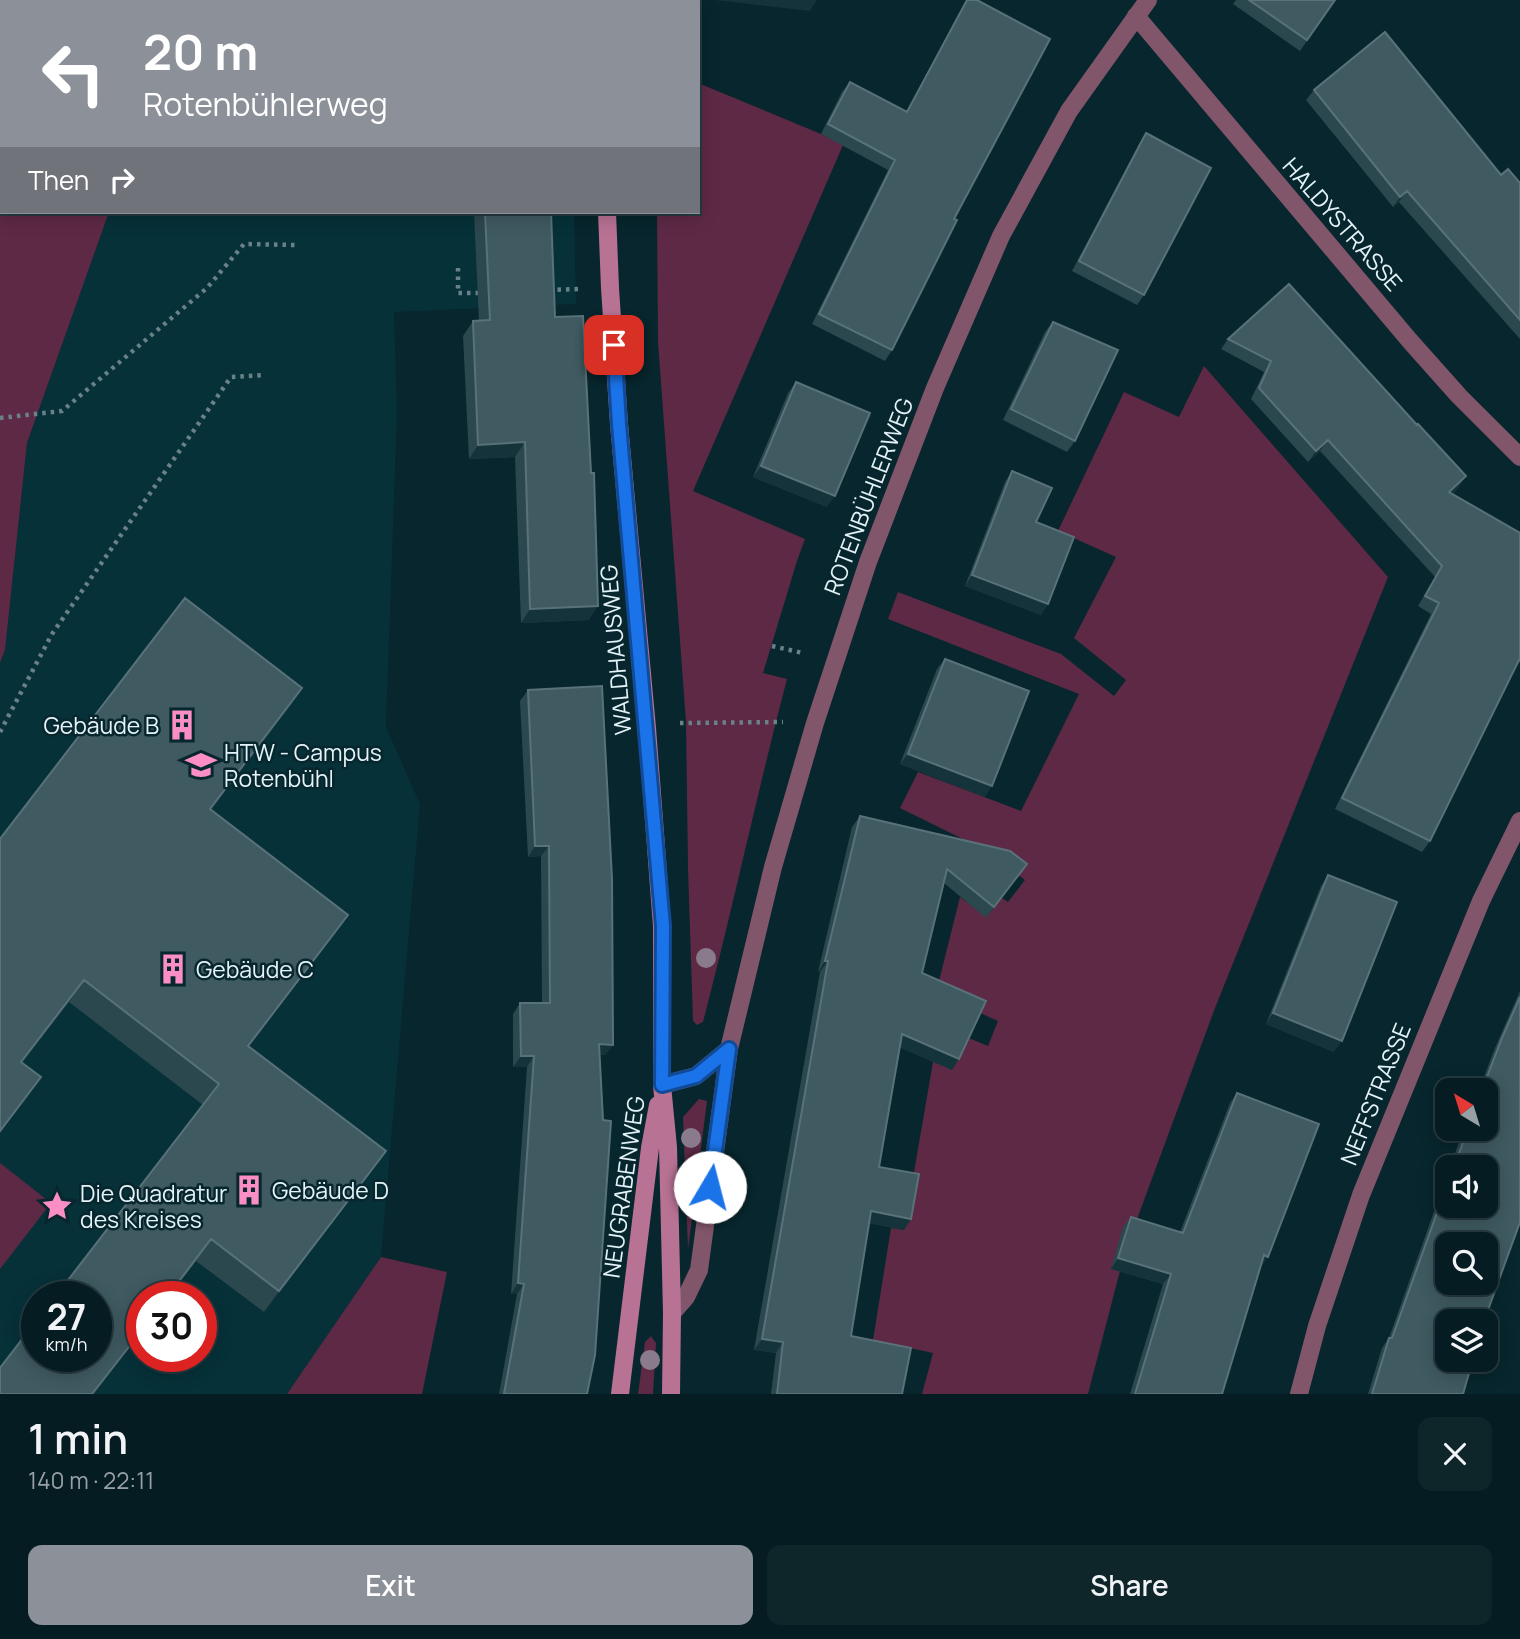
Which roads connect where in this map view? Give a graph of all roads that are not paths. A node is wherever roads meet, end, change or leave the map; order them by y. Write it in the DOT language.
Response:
graph roads {
  1 [pos="1148,0"];
  2 [pos="1136,16"];
  3 [pos="607,214"];
  4 [pos="1520,457"];
  5 [pos="1520,821"];
  6 [pos="729,1049"];
  7 [pos="662,1085"];
  8 [pos="672,1313"];
  9 [pos="620,1394"];
  10 [pos="671,1394"];
  11 [pos="1300,1394"];
  1 -- 2 [label="street, ROTENBÜHLERWEG"];
  2 -- 4 [label="street, HALDYSTRASSE"];
  2 -- 6 [label="street, ROTENBÜHLERWEG"];
  3 -- 7 [label="main road, WALDHAUSWEG"];
  5 -- 11 [label="street, NEFFSTRASSE"];
  6 -- 7 [label="street"];
  6 -- 8 [label="street, ROTENBÜHLERWEG"];
  7 -- 8 [label="main road, NEUGRABENWEG"];
  7 -- 9 [label="main road, NEUGRABENWEG"];
  8 -- 10 [label="main road, NEUGRABENWEG"];
}
